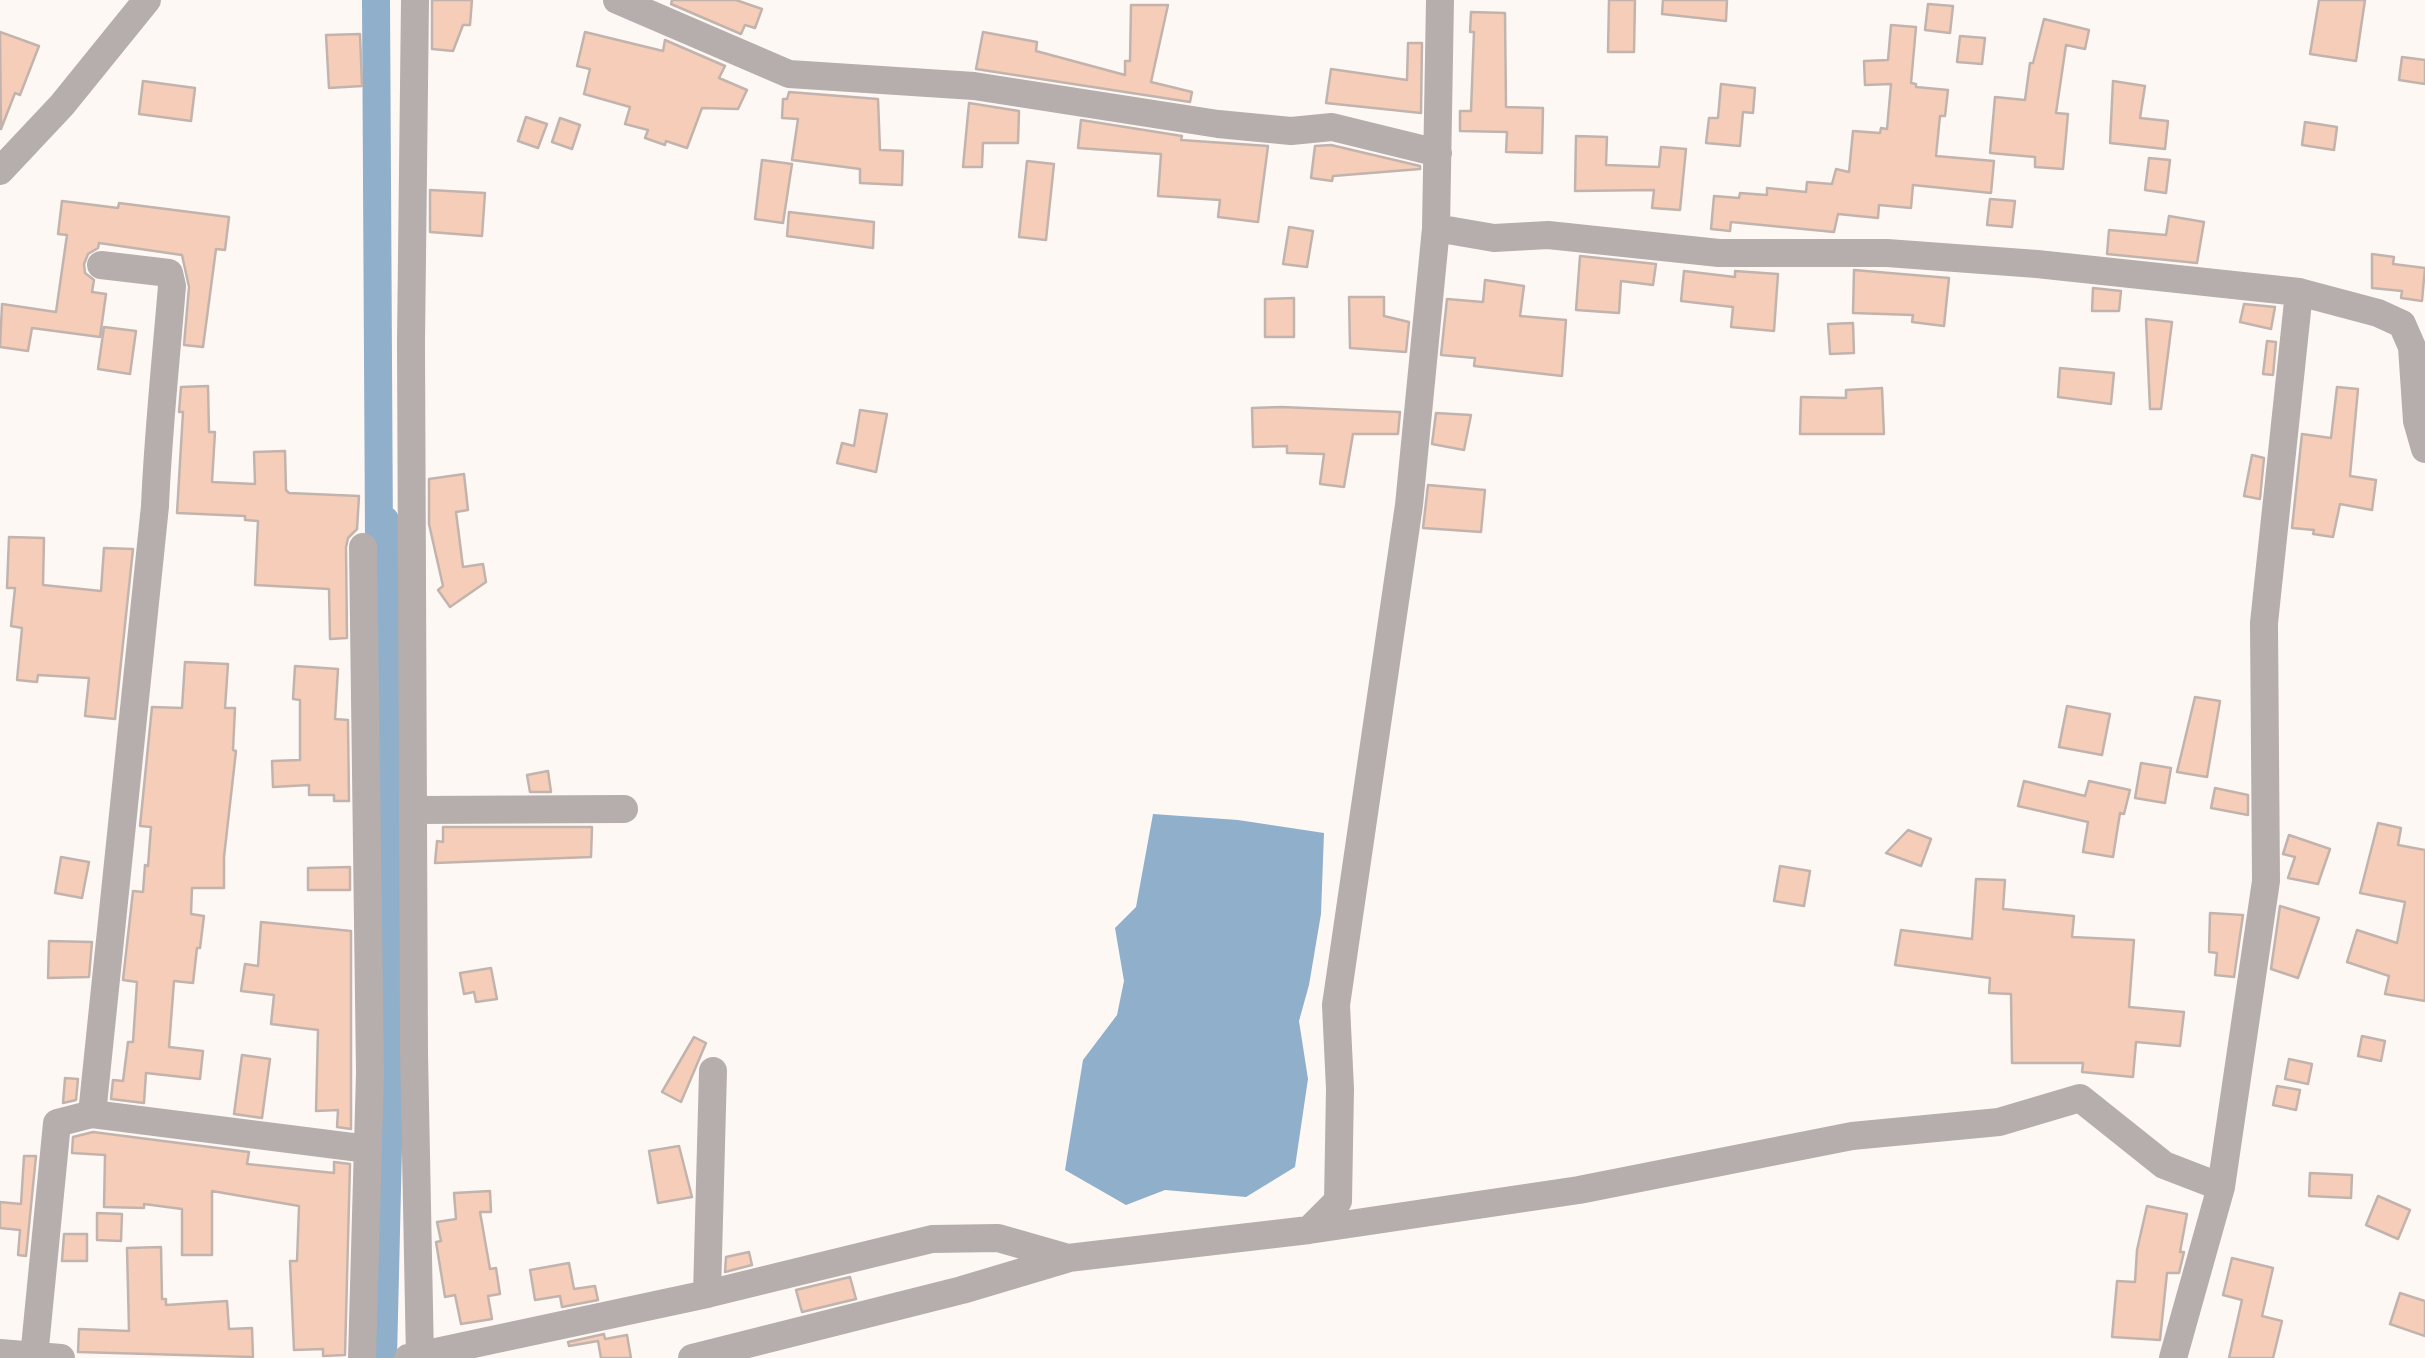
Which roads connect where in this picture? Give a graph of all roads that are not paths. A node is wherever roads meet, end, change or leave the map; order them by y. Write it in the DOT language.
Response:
graph roads {
  1 [pos="147,0"];
  2 [pos="415,0"];
  3 [pos="617,0"];
  4 [pos="1440,0"];
  5 [pos="1438,153"];
  6 [pos="0,171"];
  7 [pos="1436,228"];
  8 [pos="101,264"];
  9 [pos="2300,292"];
  10 [pos="2425,449"];
  11 [pos="362,546"];
  12 [pos="624,809"];
  13 [pos="414,810"];
  14 [pos="713,1070"];
  15 [pos="92,1114"];
  16 [pos="368,1149"];
  17 [pos="2221,1187"];
  18 [pos="1310,1230"];
  19 [pos="1068,1258"];
  20 [pos="707,1294"];
  21 [pos="0,1353"];
  22 [pos="34,1357"];
  23 [pos="61,1358"];
  24 [pos="362,1358"];
  25 [pos="408,1358"];
  26 [pos="420,1358"];
  27 [pos="692,1358"];
  28 [pos="2173,1358"];
  1 -- 6 [label="street"];
  2 -- 13 [label="street"];
  3 -- 5 [label="street"];
  4 -- 5 [label="street"];
  5 -- 7 [label="street"];
  7 -- 9 [label="street"];
  7 -- 18 [label="street"];
  8 -- 15 [label="street"];
  9 -- 10 [label="street"];
  9 -- 17 [label="street"];
  11 -- 16 [label="street"];
  12 -- 13 [label="street"];
  13 -- 26 [label="street"];
  14 -- 20 [label="street"];
  15 -- 16 [label="street"];
  15 -- 22 [label="street"];
  16 -- 24 [label="street"];
  17 -- 18 [label="street"];
  17 -- 28 [label="street"];
  18 -- 19 [label="street"];
  19 -- 20 [label="street"];
  19 -- 27 [label="street"];
  20 -- 26 [label="street"];
  21 -- 22 [label="street"];
  22 -- 23 [label="street"];
  25 -- 26 [label="street"];
}
